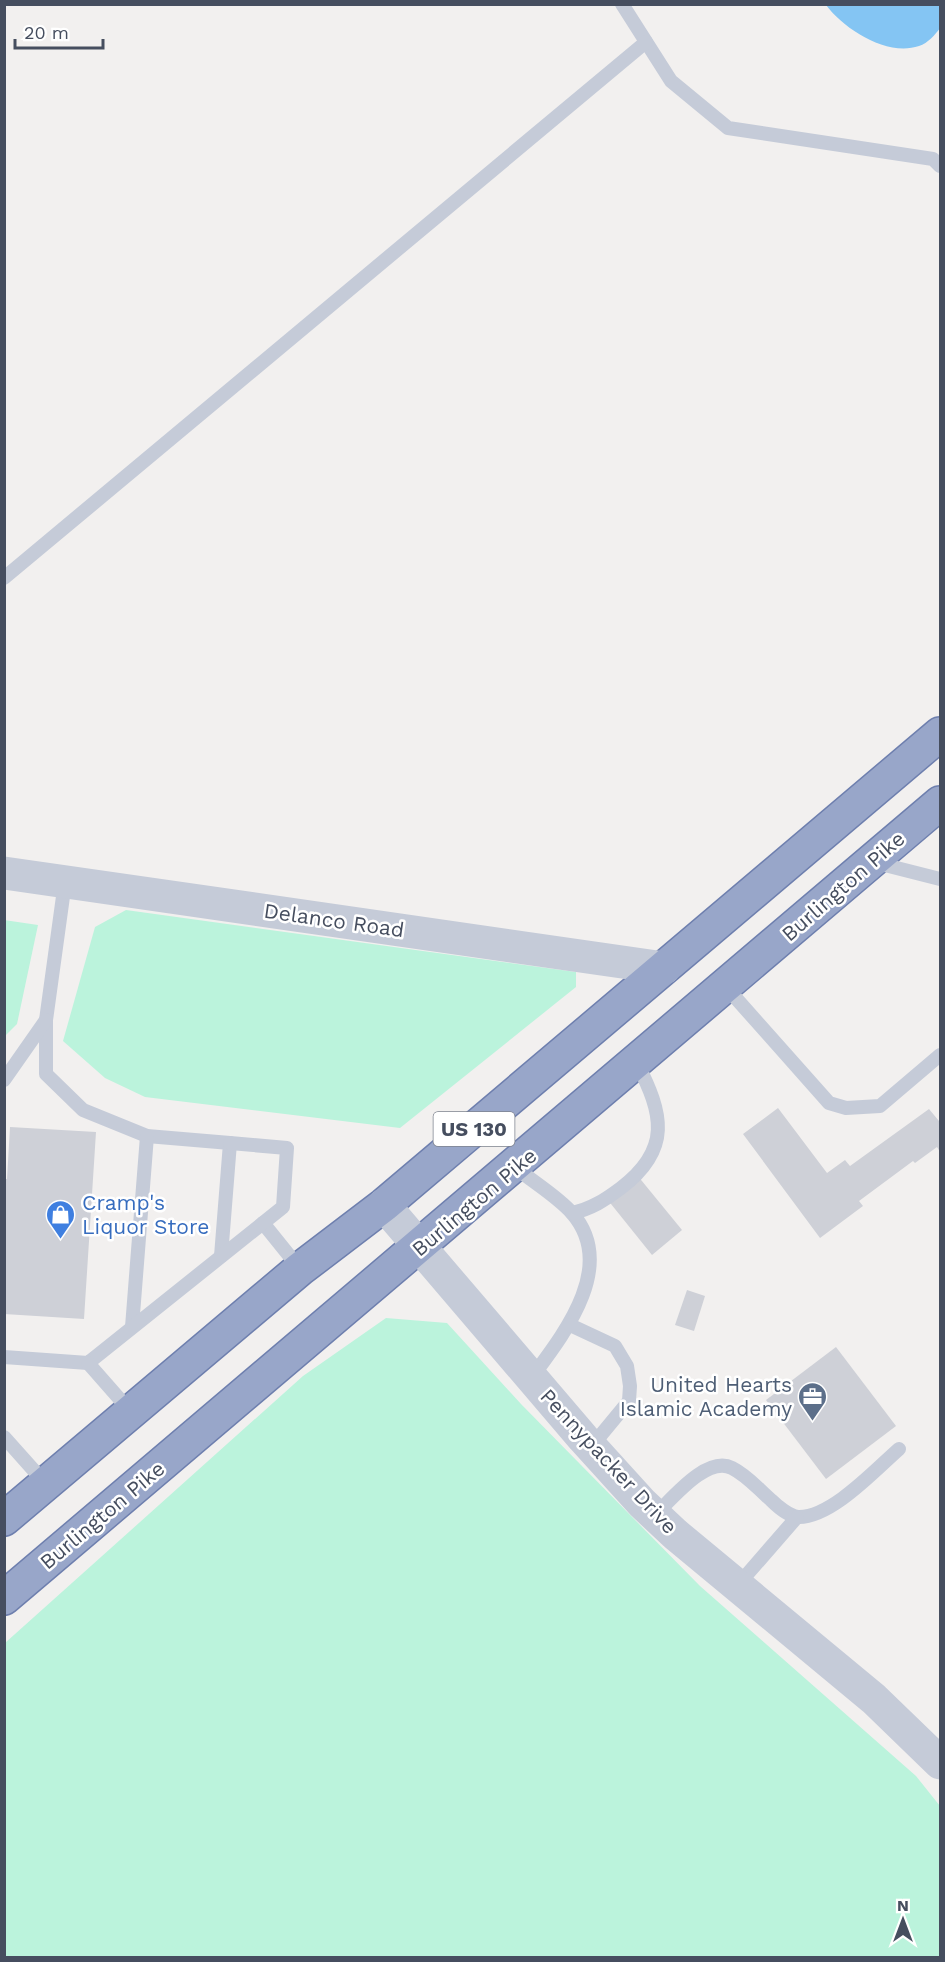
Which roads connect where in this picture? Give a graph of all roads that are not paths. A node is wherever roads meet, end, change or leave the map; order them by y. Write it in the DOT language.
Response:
graph roads {
  1 [pos="622,4"];
  2 [pos="646,42"];
  3 [pos="940,166"];
  4 [pos="4,578"];
  5 [pos="940,734"];
  6 [pos="939,810"];
  7 [pos="871,862"];
  8 [pos="4,873"];
  9 [pos="940,879"];
  10 [pos="65,882"];
  11 [pos="664,968"];
  12 [pos="726,987"];
  13 [pos="46,1020"];
  14 [pos="940,1055"];
  15 [pos="637,1063"];
  16 [pos="4,1080"];
  17 [pos="147,1136"];
  18 [pos="230,1143"];
  19 [pos="515,1167"];
  20 [pos="384,1204"];
  21 [pos="572,1214"];
  22 [pos="263,1223"];
  23 [pos="420,1247"];
  24 [pos="221,1256"];
  25 [pos="300,1269"];
  26 [pos="570,1325"];
  27 [pos="132,1327"];
  28 [pos="4,1357"];
  29 [pos="88,1364"];
  30 [pos="532,1377"];
  31 [pos="130,1412"];
  32 [pos="4,1437"];
  33 [pos="591,1447"];
  34 [pos="899,1449"];
  35 [pos="46,1484"];
  36 [pos="655,1515"];
  37 [pos="797,1517"];
  38 [pos="4,1519"];
  39 [pos="737,1586"];
  40 [pos="4,1598"];
  41 [pos="940,1763"];
  1 -- 2 [label="lane"];
  2 -- 3 [label="lane"];
  2 -- 4 [label="lane"];
  5 -- 11 [label="highway, US 130"];
  6 -- 7 [label="highway, Burlington Pike / US 130"];
  7 -- 9 [label="lane"];
  7 -- 12 [label="highway, Burlington Pike / US 130"];
  8 -- 10 [label="street, Delanco Road"];
  10 -- 11 [label="street, Delanco Road"];
  10 -- 13 [label="lane"];
  11 -- 20 [label="highway, US 130"];
  12 -- 14 [label="lane"];
  12 -- 15 [label="highway, Burlington Pike / US 130"];
  13 -- 16 [label="lane"];
  13 -- 17 [label="lane"];
  15 -- 19 [label="highway, Burlington Pike / US 130"];
  15 -- 21 [label="lane"];
  17 -- 18 [label="lane"];
  17 -- 27 [label="lane"];
  18 -- 22 [label="lane"];
  18 -- 24 [label="lane"];
  19 -- 21 [label="lane"];
  19 -- 23 [label="highway, Burlington Pike / US 130"];
  20 -- 23 [label="street, Pennypacker Drive"];
  20 -- 25 [label="highway, US 130"];
  21 -- 26 [label="lane"];
  22 -- 24 [label="lane"];
  22 -- 25 [label="lane"];
  23 -- 30 [label="street, Pennypacker Drive"];
  23 -- 40 [label="highway, Burlington Pike / US 130"];
  24 -- 27 [label="lane"];
  25 -- 31 [label="highway, US 130"];
  26 -- 30 [label="lane"];
  26 -- 33 [label="lane"];
  27 -- 29 [label="lane"];
  28 -- 29 [label="lane"];
  29 -- 31 [label="lane"];
  30 -- 33 [label="street, Pennypacker Drive"];
  31 -- 35 [label="highway, US 130"];
  32 -- 35 [label="lane"];
  33 -- 36 [label="street, Pennypacker Drive"];
  34 -- 37 [label="lane"];
  35 -- 38 [label="highway, US 130"];
  36 -- 37 [label="lane"];
  36 -- 39 [label="street, Pennypacker Drive"];
  37 -- 39 [label="lane"];
  39 -- 41 [label="street, Pennypacker Drive"];
}
